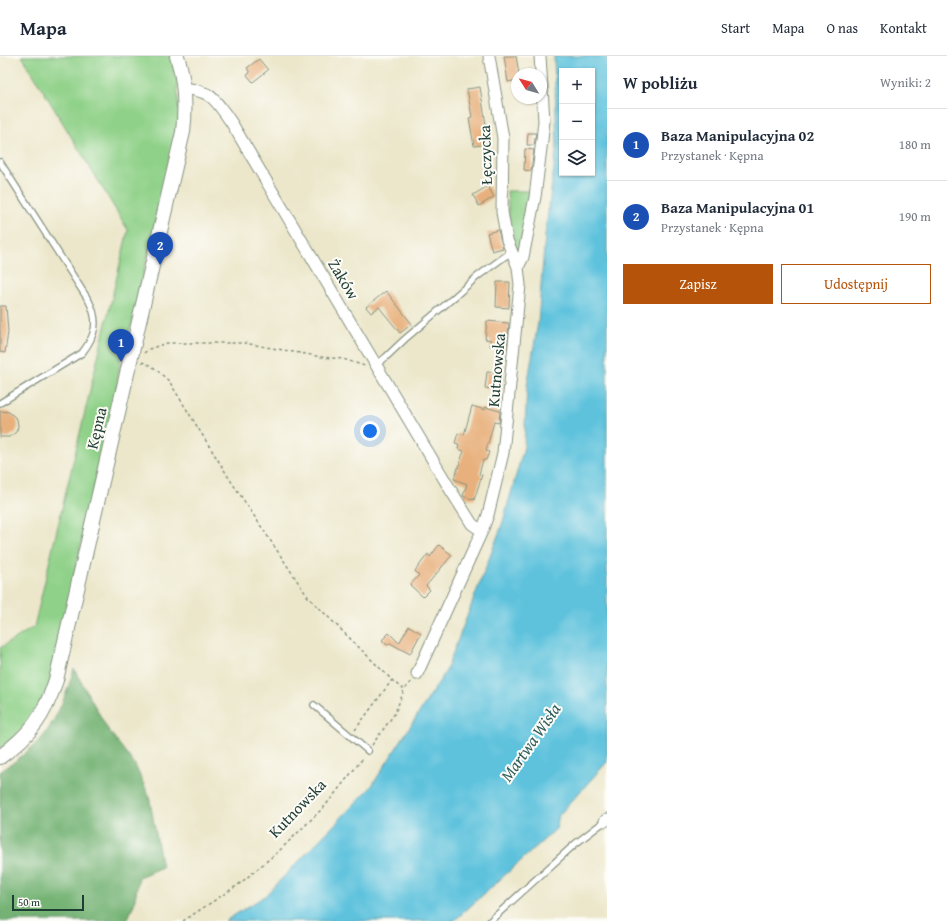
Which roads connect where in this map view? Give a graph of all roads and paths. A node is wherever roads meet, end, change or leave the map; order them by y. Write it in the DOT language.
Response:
graph roads {
  1 [pos="177,56"];
  2 [pos="489,56"];
  3 [pos="540,56"];
  4 [pos="184,88"];
  5 [pos="0,162"];
  6 [pos="511,252"];
  7 [pos="518,267"];
  8 [pos="133,359"];
  9 [pos="376,365"];
  10 [pos="0,404"];
  11 [pos="482,531"];
  12 [pos="417,674"];
  13 [pos="392,680"];
  14 [pos="314,705"];
  15 [pos="350,736"];
  16 [pos="368,751"];
  17 [pos="0,757"];
  18 [pos="606,820"];
  19 [pos="183,921"];
  20 [pos="490,921"];
  1 -- 4 [label="street"];
  2 -- 6 [label="street, Łęczycka"];
  3 -- 7 [label="street, Kutnowska"];
  4 -- 8 [label="street, Kępna"];
  4 -- 9 [label="street, Żaków"];
  5 -- 10 [label="lane"];
  6 -- 7 [label="street, Łęczycka"];
  6 -- 9 [label="lane"];
  7 -- 11 [label="street, Kutnowska"];
  8 -- 9 [label="path"];
  8 -- 13 [label="path"];
  8 -- 17 [label="street, Kępna"];
  9 -- 11 [label="street, Żaków"];
  11 -- 12 [label="street, Kutnowska"];
  13 -- 15 [label="path"];
  13 -- 16 [label="path, Kutnowska"];
  14 -- 15 [label="lane"];
  15 -- 16 [label="lane"];
  16 -- 19 [label="path, Kutnowska"];
  18 -- 20 [label="lane"];
}
